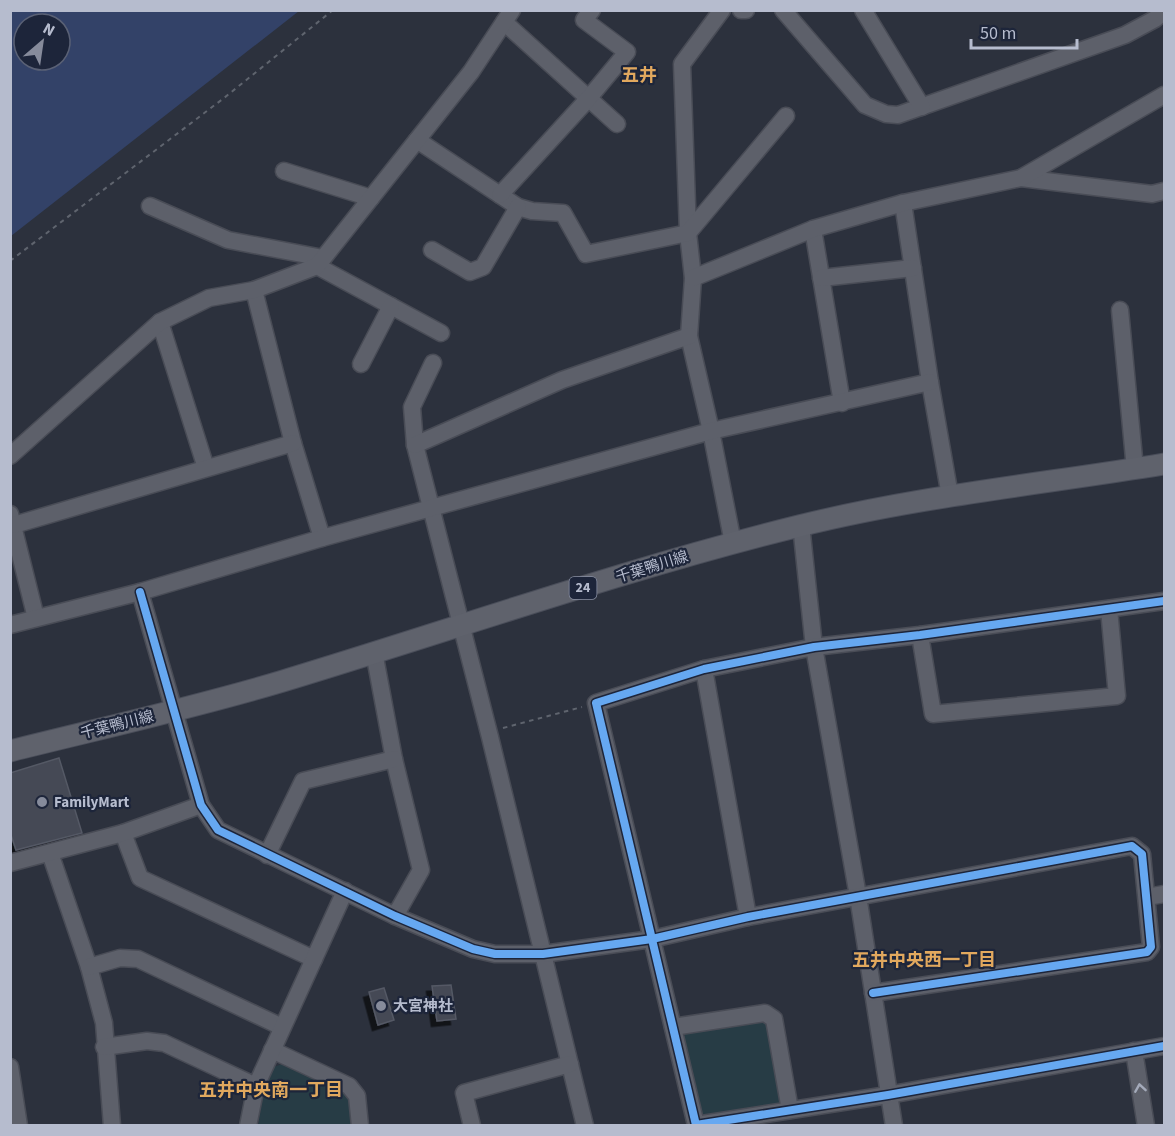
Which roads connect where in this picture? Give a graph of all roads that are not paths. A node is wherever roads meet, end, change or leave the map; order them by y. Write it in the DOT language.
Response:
graph roads {
  1 [pos="592,10"];
  2 [pos="722,10"];
  3 [pos="741,10"];
  4 [pos="746,10"];
  5 [pos="783,10"];
  6 [pos="863,10"];
  7 [pos="1164,11"];
  8 [pos="508,16"];
  9 [pos="1164,95"];
  10 [pos="588,99"];
  11 [pos="922,107"];
  12 [pos="786,116"];
  13 [pos="617,124"];
  14 [pos="417,140"];
  15 [pos="284,171"];
  16 [pos="1021,178"];
  17 [pos="1164,191"];
  18 [pos="500,195"];
  19 [pos="371,198"];
  20 [pos="903,203"];
  21 [pos="150,206"];
  22 [pos="519,207"];
  23 [pos="813,229"];
  24 [pos="688,233"];
  25 [pos="432,250"];
  26 [pos="320,262"];
  27 [pos="913,268"];
  28 [pos="693,278"];
  29 [pos="821,278"];
  30 [pos="254,290"];
  31 [pos="391,306"];
  32 [pos="1120,310"];
  33 [pos="160,322"];
  34 [pos="441,333"];
  35 [pos="689,336"];
  36 [pos="433,363"];
  37 [pos="361,364"];
  38 [pos="930,382"];
  39 [pos="842,403"];
  40 [pos="711,431"];
  41 [pos="293,443"];
  42 [pos="415,445"];
  43 [pos="10,456"];
  44 [pos="1164,464"];
  45 [pos="206,468"];
  46 [pos="1135,469"];
  47 [pos="950,496"];
  48 [pos="431,508"];
  49 [pos="12,519"];
  50 [pos="801,525"];
  51 [pos="322,538"];
  52 [pos="733,543"];
  53 [pos="140,592"];
  54 [pos="1164,601"];
  55 [pos="1109,609"];
  56 [pos="36,618"];
  57 [pos="462,624"];
  58 [pos="10,625"];
  59 [pos="920,636"];
  60 [pos="814,647"];
  61 [pos="374,652"];
  62 [pos="704,669"];
  63 [pos="174,711"];
  64 [pos="10,751"];
  65 [pos="394,759"];
  66 [pos="201,805"];
  67 [pos="123,833"];
  68 [pos="50,853"];
  69 [pos="267,855"];
  70 [pos="10,863"];
  71 [pos="345,891"];
  72 [pos="1164,894"];
  73 [pos="858,896"];
  74 [pos="1147,897"];
  75 [pos="395,916"];
  76 [pos="748,916"];
  77 [pos="652,939"];
  78 [pos="543,954"];
  79 [pos="314,959"];
  80 [pos="89,967"];
  81 [pos="873,993"];
  82 [pos="282,1027"];
  83 [pos="673,1027"];
  84 [pos="1164,1046"];
  85 [pos="104,1047"];
  86 [pos="272,1050"];
  87 [pos="1134,1051"];
  88 [pos="570,1064"];
  89 [pos="10,1067"];
  90 [pos="256,1086"];
  91 [pos="888,1095"];
  92 [pos="790,1110"];
  93 [pos="19,1125"];
  94 [pos="112,1125"];
  95 [pos="248,1125"];
  96 [pos="360,1125"];
  97 [pos="472,1125"];
  98 [pos="585,1125"];
  99 [pos="894,1125"];
  100 [pos="1146,1125"];
  1 -- 10 [label="street"];
  2 -- 24 [label="street"];
  3 -- 4 [label="street"];
  5 -- 11 [label="street"];
  6 -- 11 [label="street"];
  7 -- 11 [label="street"];
  8 -- 10 [label="street"];
  8 -- 14 [label="street"];
  9 -- 16 [label="street"];
  10 -- 13 [label="street"];
  10 -- 18 [label="street"];
  12 -- 24 [label="street"];
  14 -- 18 [label="street"];
  14 -- 19 [label="street"];
  15 -- 19 [label="street"];
  16 -- 17 [label="street"];
  16 -- 20 [label="street"];
  18 -- 22 [label="street"];
  19 -- 26 [label="street"];
  20 -- 23 [label="street"];
  20 -- 27 [label="street"];
  21 -- 26 [label="street"];
  22 -- 24 [label="street"];
  22 -- 25 [label="street"];
  23 -- 28 [label="street"];
  23 -- 29 [label="street"];
  24 -- 28 [label="street"];
  26 -- 30 [label="street"];
  26 -- 31 [label="street"];
  27 -- 29 [label="street"];
  27 -- 38 [label="street"];
  28 -- 35 [label="street"];
  29 -- 39 [label="street"];
  30 -- 33 [label="street"];
  30 -- 41 [label="street"];
  31 -- 34 [label="street"];
  31 -- 37 [label="street"];
  32 -- 46 [label="street"];
  33 -- 43 [label="street"];
  33 -- 45 [label="street"];
  35 -- 40 [label="street"];
  35 -- 42 [label="street"];
  36 -- 42 [label="street"];
  38 -- 39 [label="street"];
  38 -- 47 [label="street"];
  39 -- 40 [label="street"];
  40 -- 48 [label="street"];
  40 -- 52 [label="street"];
  41 -- 45 [label="street"];
  41 -- 51 [label="street"];
  42 -- 48 [label="street"];
  44 -- 46 [label="main road, 千葉鴨川線 / 24"];
  45 -- 49 [label="street"];
  46 -- 47 [label="main road, 千葉鴨川線 / 24"];
  47 -- 50 [label="main road, 千葉鴨川線 / 24"];
  48 -- 51 [label="street"];
  48 -- 57 [label="street"];
  49 -- 56 [label="street"];
  50 -- 52 [label="main road, 千葉鴨川線 / 24"];
  50 -- 60 [label="street"];
  51 -- 53 [label="street"];
  52 -- 57 [label="main road, 千葉鴨川線 / 24"];
  53 -- 56 [label="street"];
  53 -- 63 [label="street"];
  54 -- 55 [label="street"];
  55 -- 59 [label="street"];
  55 -- 59 [label="street"];
  56 -- 58 [label="street"];
  57 -- 61 [label="main road, 千葉鴨川線 / 24"];
  57 -- 78 [label="street"];
  59 -- 60 [label="street"];
  60 -- 62 [label="street"];
  60 -- 73 [label="street"];
  61 -- 63 [label="main road, 千葉鴨川線 / 24"];
  61 -- 65 [label="street"];
  62 -- 76 [label="street"];
  62 -- 77 [label="street"];
  63 -- 64 [label="main road, 千葉鴨川線 / 24"];
  63 -- 66 [label="street"];
  65 -- 69 [label="street"];
  65 -- 75 [label="street"];
  66 -- 67 [label="street"];
  66 -- 69 [label="street"];
  67 -- 68 [label="street"];
  67 -- 79 [label="street"];
  68 -- 70 [label="street"];
  68 -- 80 [label="street"];
  69 -- 71 [label="street"];
  71 -- 75 [label="street"];
  71 -- 79 [label="street"];
  72 -- 74 [label="street"];
  73 -- 74 [label="street"];
  73 -- 76 [label="street"];
  73 -- 81 [label="street"];
  74 -- 81 [label="street"];
  75 -- 78 [label="street"];
  76 -- 77 [label="street"];
  77 -- 78 [label="street"];
  77 -- 83 [label="street"];
  78 -- 88 [label="street"];
  79 -- 82 [label="street"];
  80 -- 82 [label="street"];
  80 -- 85 [label="street"];
  81 -- 91 [label="street"];
  82 -- 86 [label="street"];
  83 -- 92 [label="street"];
  83 -- 92 [label="street"];
  84 -- 87 [label="street"];
  85 -- 90 [label="street"];
  85 -- 94 [label="street"];
  86 -- 90 [label="street"];
  86 -- 96 [label="street"];
  87 -- 91 [label="street"];
  100 -- 87 [label="street, one-way"];
  88 -- 97 [label="street"];
  88 -- 98 [label="street"];
  89 -- 93 [label="street"];
  90 -- 95 [label="street"];
  91 -- 92 [label="street"];
  91 -- 99 [label="street"];
}
